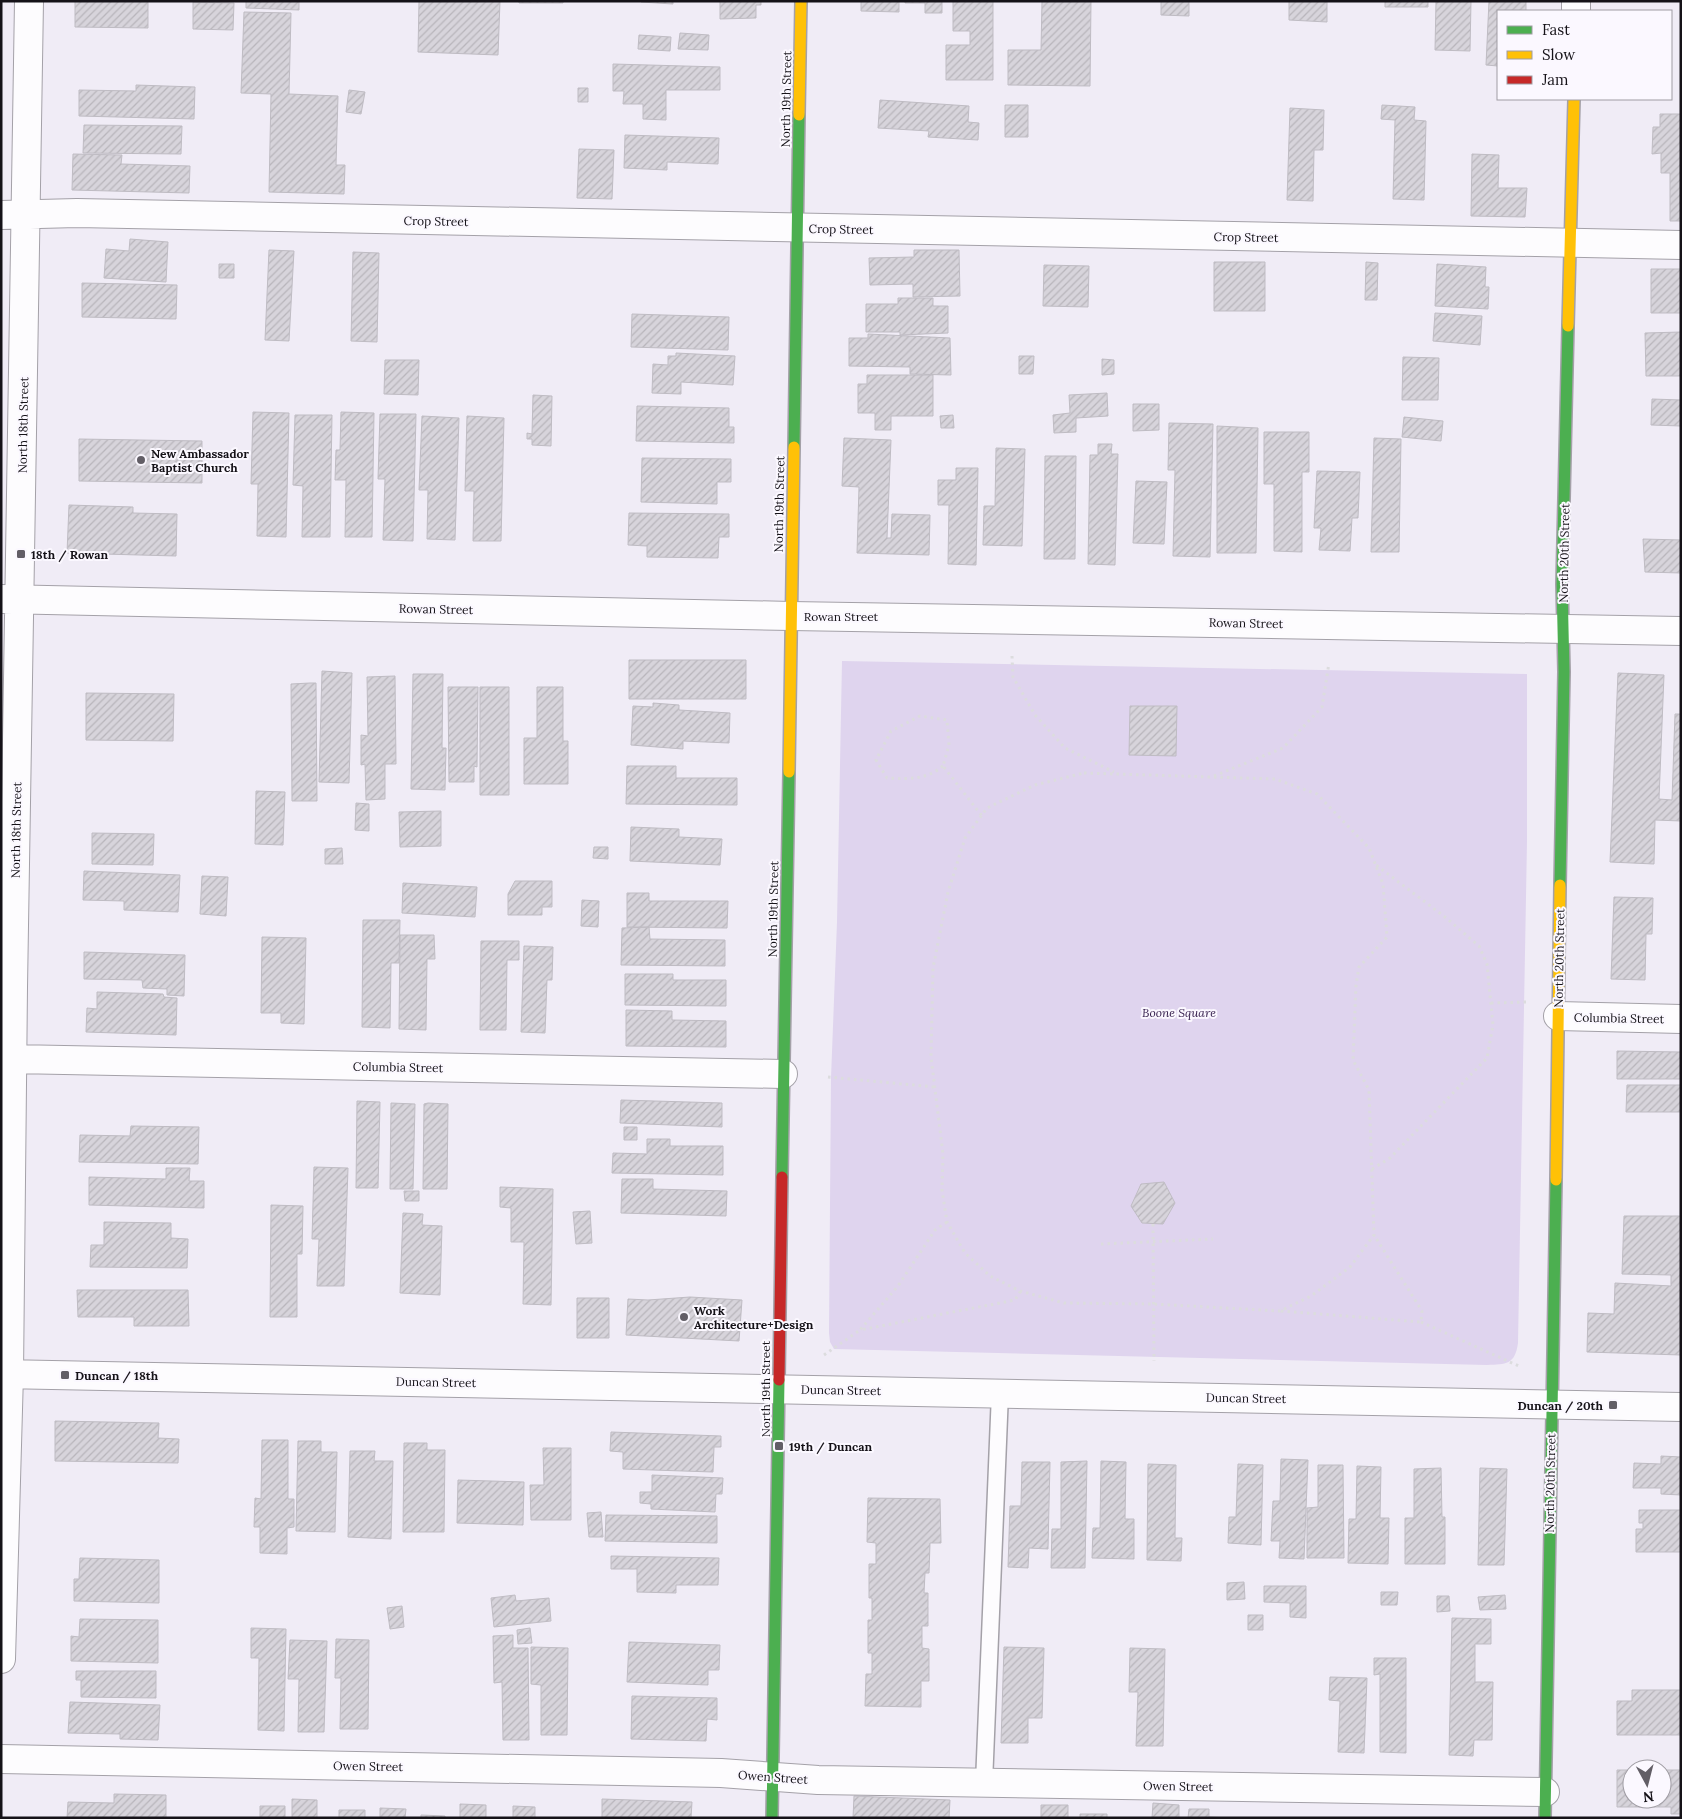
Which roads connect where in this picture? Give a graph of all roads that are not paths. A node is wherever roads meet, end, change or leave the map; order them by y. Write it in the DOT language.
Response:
graph roads {
  1 [pos="29,1"];
  2 [pos="802,1"];
  3 [pos="1574,100"];
  4 [pos="13,215"];
  5 [pos="797,229"];
  6 [pos="1571,242"];
  7 [pos="1681,245"];
  8 [pos="10,600"];
  9 [pos="791,616"];
  10 [pos="1563,629"];
  11 [pos="1681,631"];
  12 [pos="7,987"];
  13 [pos="1558,1016"];
  14 [pos="1681,1019"];
  15 [pos="13,1059"];
  16 [pos="783,1074"];
  17 [pos="5,1374"];
  18 [pos="778,1389"];
  19 [pos="1000,1393"];
  20 [pos="1551,1404"];
  21 [pos="1681,1407"];
  22 [pos="1,1659"];
  23 [pos="1,1759"];
  24 [pos="773,1777"];
  25 [pos="984,1783"];
  26 [pos="1545,1805"];
  27 [pos="772,1818"];
  1 -- 4 [label="street, North 18th Street"];
  2 -- 5 [label="street, North 19th Street"];
  3 -- 6 [label="street, North 20th Street"];
  4 -- 5 [label="street, Crop Street"];
  4 -- 8 [label="street, North 18th Street"];
  5 -- 6 [label="street, Crop Street"];
  5 -- 9 [label="street, North 19th Street"];
  6 -- 7 [label="street, Crop Street"];
  6 -- 10 [label="street, North 20th Street"];
  8 -- 9 [label="street, Rowan Street"];
  8 -- 12 [label="street, North 18th Street"];
  9 -- 10 [label="street, Rowan Street"];
  9 -- 16 [label="street, North 19th Street"];
  10 -- 11 [label="street, Rowan Street"];
  10 -- 13 [label="street, North 20th Street"];
  12 -- 15 [label="street, North 18th Street"];
  13 -- 14 [label="street, Columbia Street"];
  13 -- 20 [label="street, North 20th Street"];
  15 -- 16 [label="street, Columbia Street"];
  15 -- 17 [label="street, North 18th Street"];
  16 -- 18 [label="street, North 19th Street"];
  17 -- 18 [label="street, Duncan Street"];
  17 -- 22 [label="street, North 18th Street"];
  18 -- 19 [label="street, Duncan Street"];
  18 -- 24 [label="street, North 19th Street"];
  19 -- 20 [label="street, Duncan Street"];
  19 -- 25 [label="lane"];
  20 -- 21 [label="street, Duncan Street"];
  20 -- 26 [label="street, North 20th Street"];
  23 -- 24 [label="street, Owen Street"];
  24 -- 25 [label="street, Owen Street"];
  24 -- 27 [label="street, North 19th Street"];
  25 -- 26 [label="street, Owen Street"];
}
